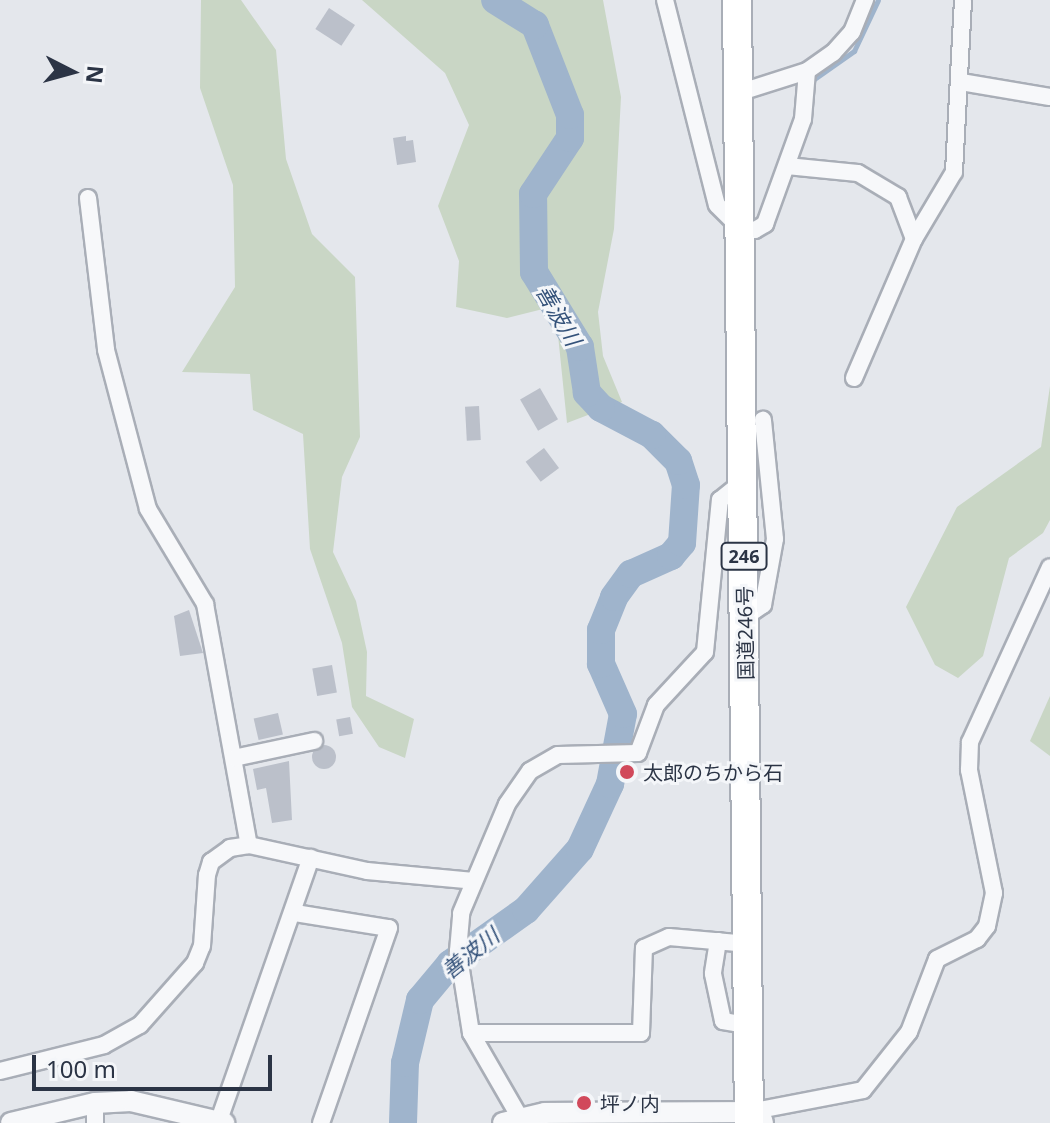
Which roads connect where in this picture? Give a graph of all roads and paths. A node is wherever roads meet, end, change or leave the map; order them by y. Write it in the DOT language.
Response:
graph roads {
  1 [pos="665,0"];
  2 [pos="737,0"];
  3 [pos="865,0"];
  4 [pos="960,5"];
  5 [pos="807,71"];
  6 [pos="961,82"];
  7 [pos="738,93"];
  8 [pos="1050,97"];
  9 [pos="787,166"];
  10 [pos="88,198"];
  11 [pos="739,227"];
  12 [pos="914,239"];
  13 [pos="854,378"];
  14 [pos="763,420"];
  15 [pos="742,482"];
  16 [pos="1050,567"];
  17 [pos="745,617"];
  18 [pos="314,741"];
  19 [pos="234,758"];
  20 [pos="249,845"];
  21 [pos="311,858"];
  22 [pos="474,881"];
  23 [pos="295,913"];
  24 [pos="718,941"];
  25 [pos="749,944"];
  26 [pos="750,1026"];
  27 [pos="471,1033"];
  28 [pos="0,1071"];
  29 [pos="95,1113"];
  30 [pos="758,1119"];
  31 [pos="220,1122"];
  32 [pos="516,1122"];
  33 [pos="11,1123"];
  34 [pos="321,1123"];
  1 -- 11 [label="street"];
  2 -- 7 [label="highway, 国道246号 / 246"];
  3 -- 5 [label="street"];
  4 -- 6 [label="street"];
  5 -- 7 [label="street"];
  5 -- 9 [label="street"];
  6 -- 8 [label="street"];
  6 -- 12 [label="street"];
  7 -- 11 [label="highway, 国道246号 / 246"];
  9 -- 11 [label="street"];
  9 -- 12 [label="street"];
  10 -- 19 [label="street"];
  11 -- 15 [label="highway, 国道246号 / 246"];
  12 -- 13 [label="street"];
  14 -- 17 [label="street"];
  15 -- 17 [label="highway, 国道246号 / 246"];
  15 -- 22 [label="street"];
  16 -- 30 [label="street"];
  17 -- 25 [label="highway, 国道246号 / 246"];
  18 -- 19 [label="street"];
  19 -- 20 [label="street"];
  20 -- 21 [label="street"];
  20 -- 28 [label="street"];
  21 -- 22 [label="street"];
  21 -- 23 [label="street"];
  22 -- 27 [label="street"];
  23 -- 31 [label="street"];
  23 -- 34 [label="street"];
  24 -- 25 [label="street"];
  24 -- 26 [label="street"];
  24 -- 27 [label="street"];
  25 -- 26 [label="highway, 国道246号 / 246"];
  26 -- 30 [label="highway, 国道246号 / 246"];
  27 -- 32 [label="street"];
  29 -- 31 [label="street"];
  29 -- 33 [label="street"];
  30 -- 32 [label="street"];
}
